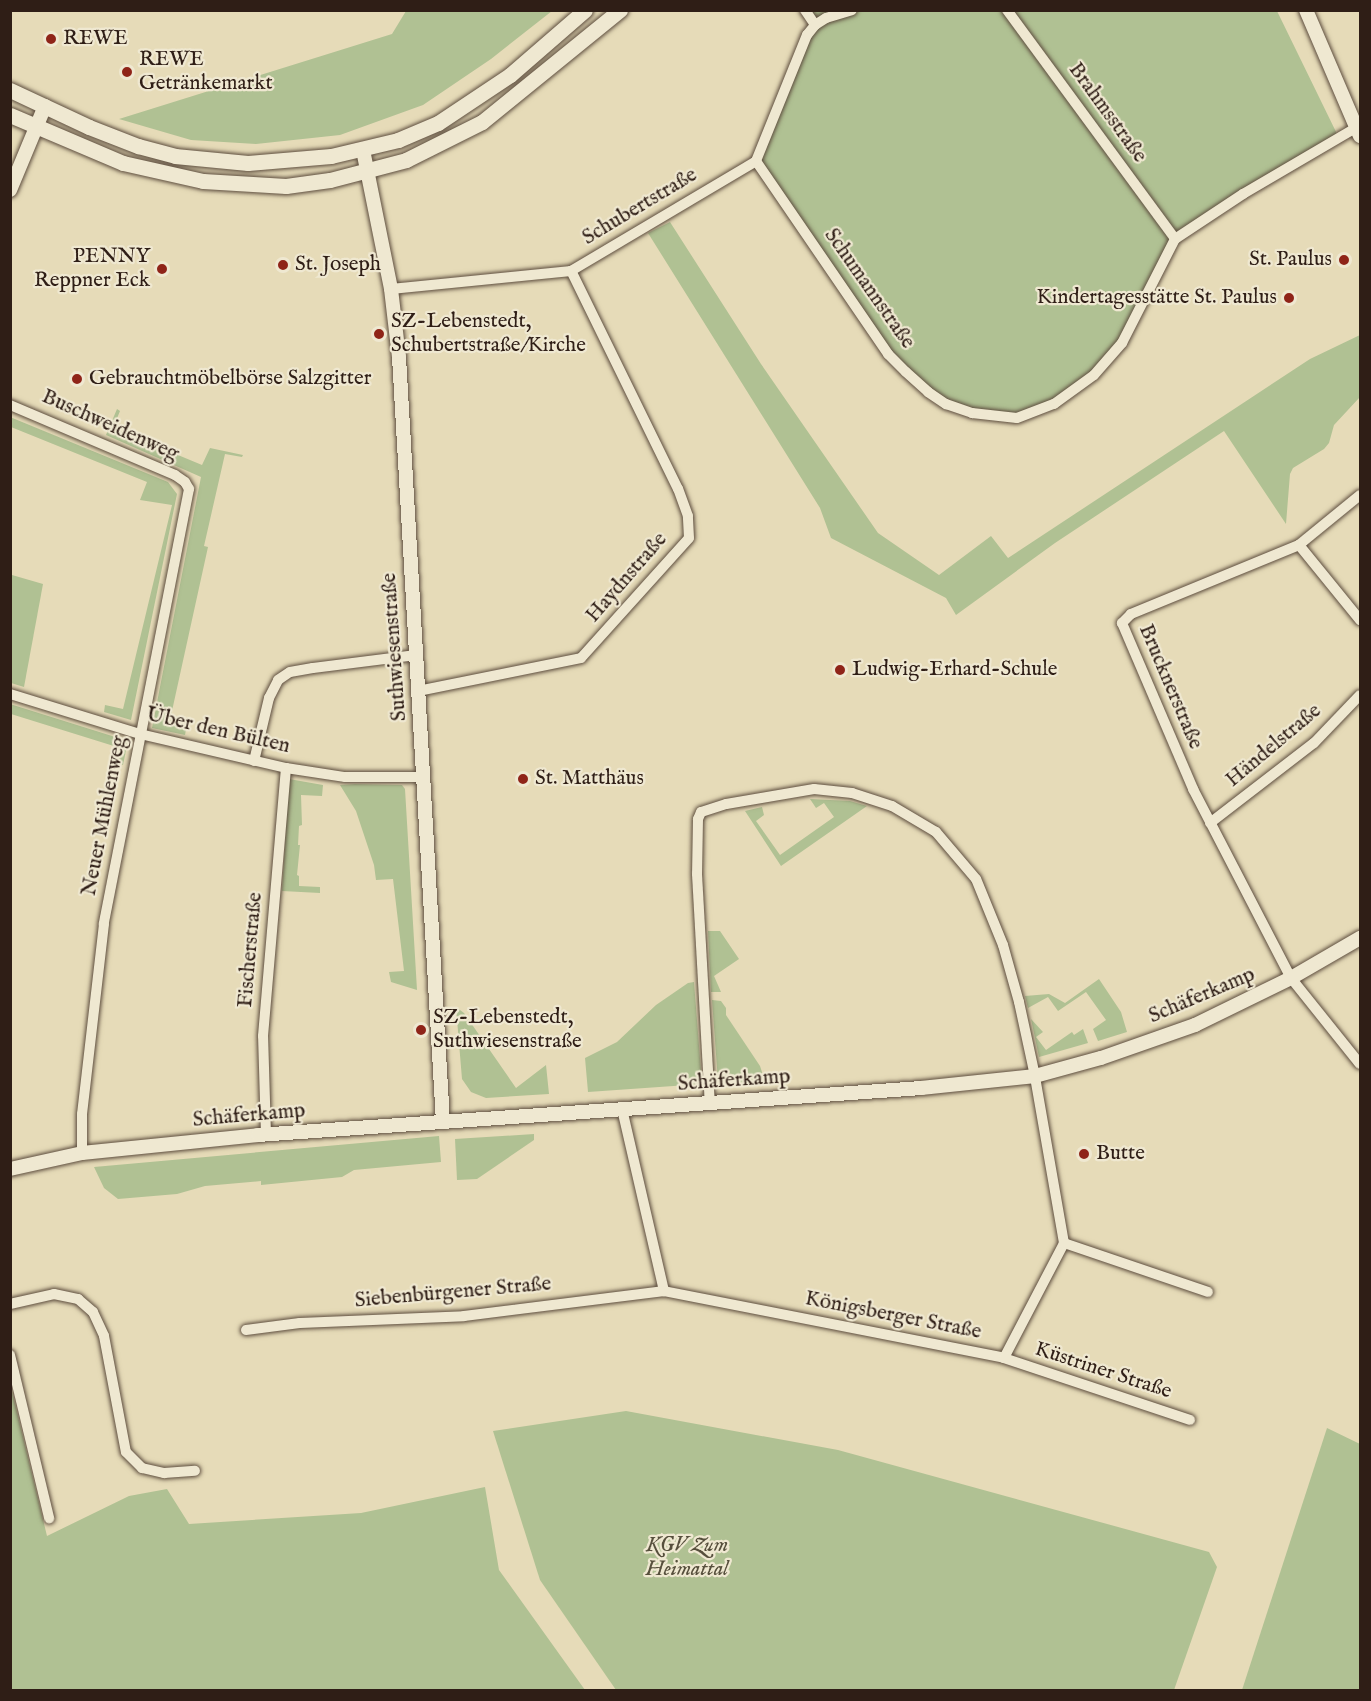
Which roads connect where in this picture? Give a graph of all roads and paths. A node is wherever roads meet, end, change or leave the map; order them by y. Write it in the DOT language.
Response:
graph roads {
  1 [pos="585,10"];
  2 [pos="620,10"];
  3 [pos="805,10"];
  4 [pos="852,10"];
  5 [pos="1007,10"];
  6 [pos="1306,10"];
  7 [pos="815,25"];
  8 [pos="10,90"];
  9 [pos="45,106"];
  10 [pos="10,115"];
  11 [pos="36,127"];
  12 [pos="1359,132"];
  13 [pos="363,150"];
  14 [pos="756,161"];
  15 [pos="369,171"];
  16 [pos="10,190"];
  17 [pos="1175,239"];
  18 [pos="571,271"];
  19 [pos="391,289"];
  20 [pos="10,405"];
  21 [pos="189,489"];
  22 [pos="1360,495"];
  23 [pos="1299,545"];
  24 [pos="1360,620"];
  25 [pos="416,655"];
  26 [pos="418,691"];
  27 [pos="10,694"];
  28 [pos="1360,695"];
  29 [pos="141,734"];
  30 [pos="254,761"];
  31 [pos="286,768"];
  32 [pos="423,777"];
  33 [pos="1210,823"];
  34 [pos="1360,938"];
  35 [pos="1291,978"];
  36 [pos="1360,1064"];
  37 [pos="1035,1076"];
  38 [pos="711,1104"];
  39 [pos="622,1109"];
  40 [pos="443,1122"];
  41 [pos="267,1135"];
  42 [pos="82,1153"];
  43 [pos="10,1169"];
  44 [pos="1064,1243"];
  45 [pos="664,1291"];
  46 [pos="1208,1292"];
  47 [pos="10,1304"];
  48 [pos="246,1330"];
  49 [pos="10,1355"];
  50 [pos="1004,1358"];
  51 [pos="1190,1420"];
  52 [pos="195,1471"];
  53 [pos="49,1518"];
  1 -- 13 [label="main road"];
  2 -- 15 [label="main road"];
  3 -- 7 [label="street"];
  4 -- 7 [label="street"];
  5 -- 17 [label="street, Brahmsstraße"];
  6 -- 12 [label="street"];
  7 -- 14 [label="street"];
  8 -- 9 [label="main road"];
  9 -- 11 [label="street"];
  9 -- 13 [label="main road"];
  10 -- 11 [label="main road"];
  11 -- 15 [label="main road"];
  11 -- 16 [label="street"];
  12 -- 17 [label="street, Schumannstraße"];
  13 -- 15 [label="street, Suthwiesenstraße"];
  14 -- 17 [label="street, Schumannstraße"];
  14 -- 18 [label="street, Schubertstraße"];
  15 -- 19 [label="street, Suthwiesenstraße"];
  18 -- 19 [label="street, Schubertstraße"];
  18 -- 26 [label="street, Haydnstraße"];
  19 -- 25 [label="street, Suthwiesenstraße"];
  20 -- 21 [label="street, Buschweidenweg"];
  21 -- 29 [label="street, Neuer Mühlenweg"];
  22 -- 23 [label="street, Brucknerstraße"];
  23 -- 24 [label="street"];
  23 -- 33 [label="street, Brucknerstraße"];
  25 -- 26 [label="street, Suthwiesenstraße"];
  25 -- 30 [label="street"];
  26 -- 32 [label="street, Suthwiesenstraße"];
  27 -- 29 [label="street, Über den Bülten"];
  28 -- 33 [label="street, Händelstraße"];
  29 -- 30 [label="street, Über den Bülten"];
  29 -- 42 [label="street, Neuer Mühlenweg"];
  30 -- 31 [label="street, Über den Bülten"];
  31 -- 32 [label="street, Über den Bülten"];
  31 -- 41 [label="street, Fischerstraße"];
  32 -- 40 [label="street, Suthwiesenstraße"];
  33 -- 35 [label="street, Brucknerstraße"];
  34 -- 35 [label="street, Schäferkamp"];
  35 -- 36 [label="street, Brucknerstraße"];
  35 -- 37 [label="street, Schäferkamp"];
  37 -- 38 [label="street, Schäferkamp"];
  37 -- 38 [label="street"];
  37 -- 44 [label="street"];
  38 -- 39 [label="street, Schäferkamp"];
  39 -- 40 [label="street, Schäferkamp"];
  39 -- 45 [label="street"];
  40 -- 41 [label="street, Schäferkamp"];
  41 -- 42 [label="street, Schäferkamp"];
  42 -- 43 [label="street, Schäferkamp"];
  44 -- 46 [label="street"];
  44 -- 50 [label="street, Königsberger Straße"];
  45 -- 48 [label="street, Siebenbürgener Straße"];
  45 -- 50 [label="street, Königsberger Straße"];
  47 -- 52 [label="street"];
  49 -- 53 [label="street"];
  50 -- 51 [label="street, Küstriner Straße"];
}
